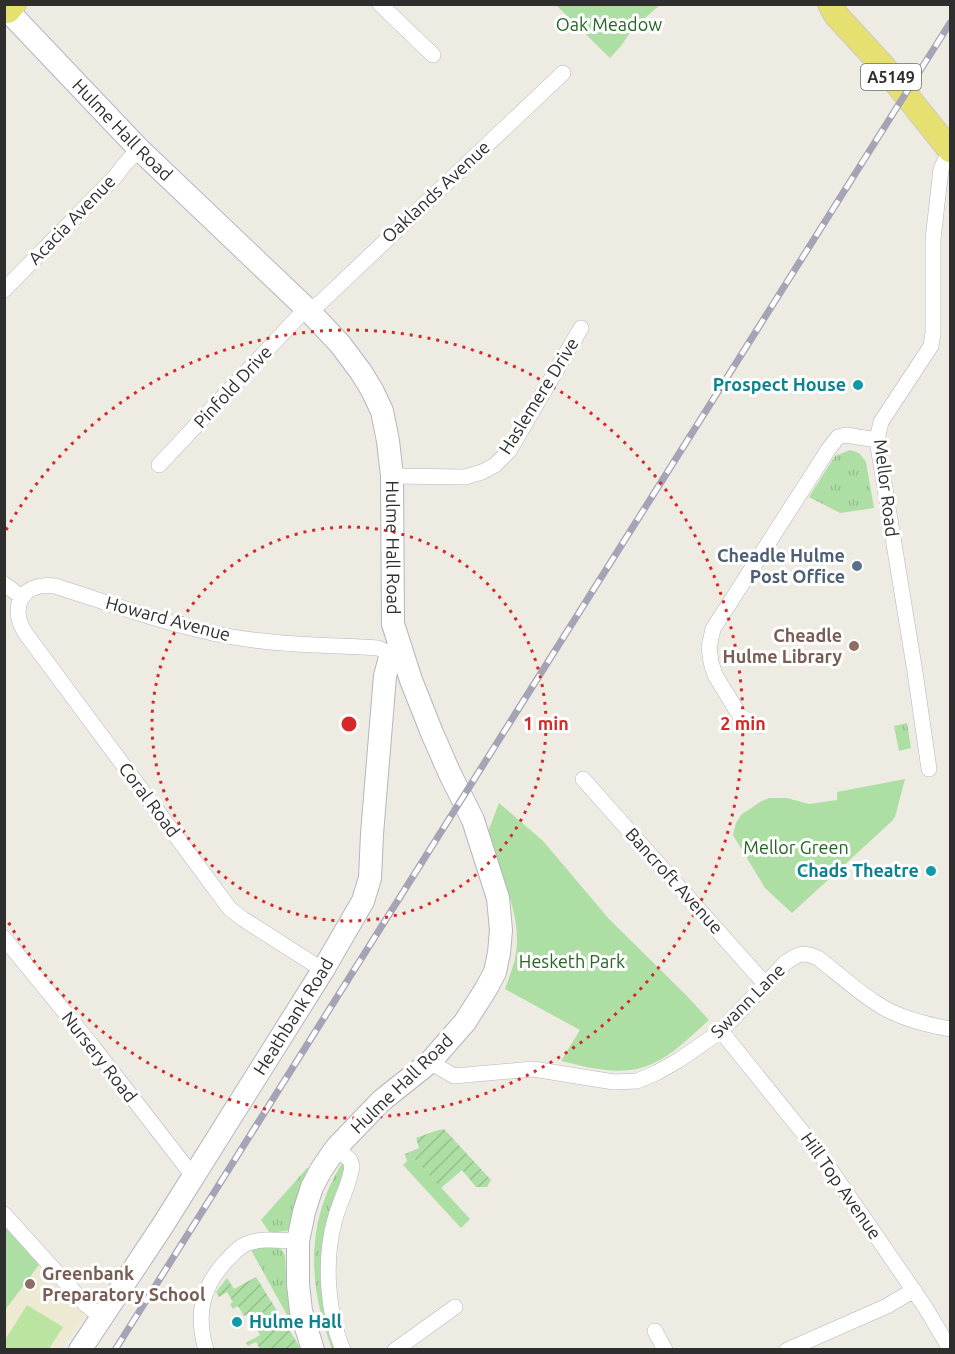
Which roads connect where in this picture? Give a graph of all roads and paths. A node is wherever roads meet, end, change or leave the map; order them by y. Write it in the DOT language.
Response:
graph roads {
  1 [pos="380,4"];
  2 [pos="830,4"];
  3 [pos="8,9"];
  4 [pos="433,55"];
  5 [pos="563,73"];
  6 [pos="950,150"];
  7 [pos="131,157"];
  8 [pos="4,290"];
  9 [pos="308,310"];
  10 [pos="581,328"];
  11 [pos="877,440"];
  12 [pos="159,465"];
  13 [pos="392,476"];
  14 [pos="4,584"];
  15 [pos="22,597"];
  16 [pos="396,651"];
  17 [pos="759,726"];
  18 [pos="929,769"];
  19 [pos="583,779"];
  20 [pos="4,938"];
  21 [pos="323,970"];
  22 [pos="765,984"];
  23 [pos="951,1029"];
  24 [pos="721,1031"];
  25 [pos="430,1062"];
  26 [pos="336,1148"];
  27 [pos="193,1176"];
  28 [pos="4,1214"];
  29 [pos="298,1241"];
  30 [pos="914,1290"];
  31 [pos="455,1307"];
  32 [pos="101,1317"];
  33 [pos="655,1331"];
  34 [pos="951,1349"];
  35 [pos="80,1350"];
  36 [pos="206,1350"];
  37 [pos="314,1350"];
  38 [pos="343,1350"];
  39 [pos="395,1350"];
  40 [pos="665,1350"];
  41 [pos="787,1350"];
  1 -- 4 [label="street"];
  2 -- 6 [label="main road, A5149"];
  3 -- 7 [label="main road, Hulme Hall Road"];
  5 -- 9 [label="street, Oaklands Avenue"];
  6 -- 11 [label="street, Mellor Road"];
  7 -- 8 [label="street, Acacia Avenue"];
  7 -- 9 [label="main road, Hulme Hall Road"];
  9 -- 12 [label="street, Pinfold Drive"];
  9 -- 13 [label="main road, Hulme Hall Road"];
  10 -- 13 [label="street, Haslemere Drive"];
  11 -- 17 [label="street"];
  11 -- 18 [label="street, Mellor Road"];
  13 -- 16 [label="main road, Hulme Hall Road"];
  14 -- 15 [label="street"];
  15 -- 16 [label="street, Howard Avenue"];
  15 -- 21 [label="street, Coral Road"];
  16 -- 21 [label="main road, Heathbank Road"];
  16 -- 25 [label="main road, Hulme Hall Road"];
  19 -- 22 [label="street, Bancroft Avenue"];
  20 -- 27 [label="street, Nursery Road"];
  21 -- 27 [label="main road, Heathbank Road"];
  22 -- 23 [label="street, Swann Lane"];
  22 -- 24 [label="street, Swann Lane"];
  24 -- 25 [label="street, Swann Lane"];
  24 -- 30 [label="street, Hill Top Avenue"];
  25 -- 26 [label="main road, Hulme Hall Road"];
  26 -- 29 [label="main road, Hulme Hall Road"];
  26 -- 38 [label="street, Hulme Hall Road"];
  27 -- 32 [label="main road, Heathbank Road"];
  28 -- 32 [label="street"];
  29 -- 36 [label="street"];
  29 -- 37 [label="main road, Hulme Hall Road"];
  30 -- 34 [label="street, Hill Top Avenue"];
  30 -- 41 [label="street"];
  31 -- 39 [label="street"];
  32 -- 35 [label="main road, Heathbank Road"];
  33 -- 40 [label="street"];
}
